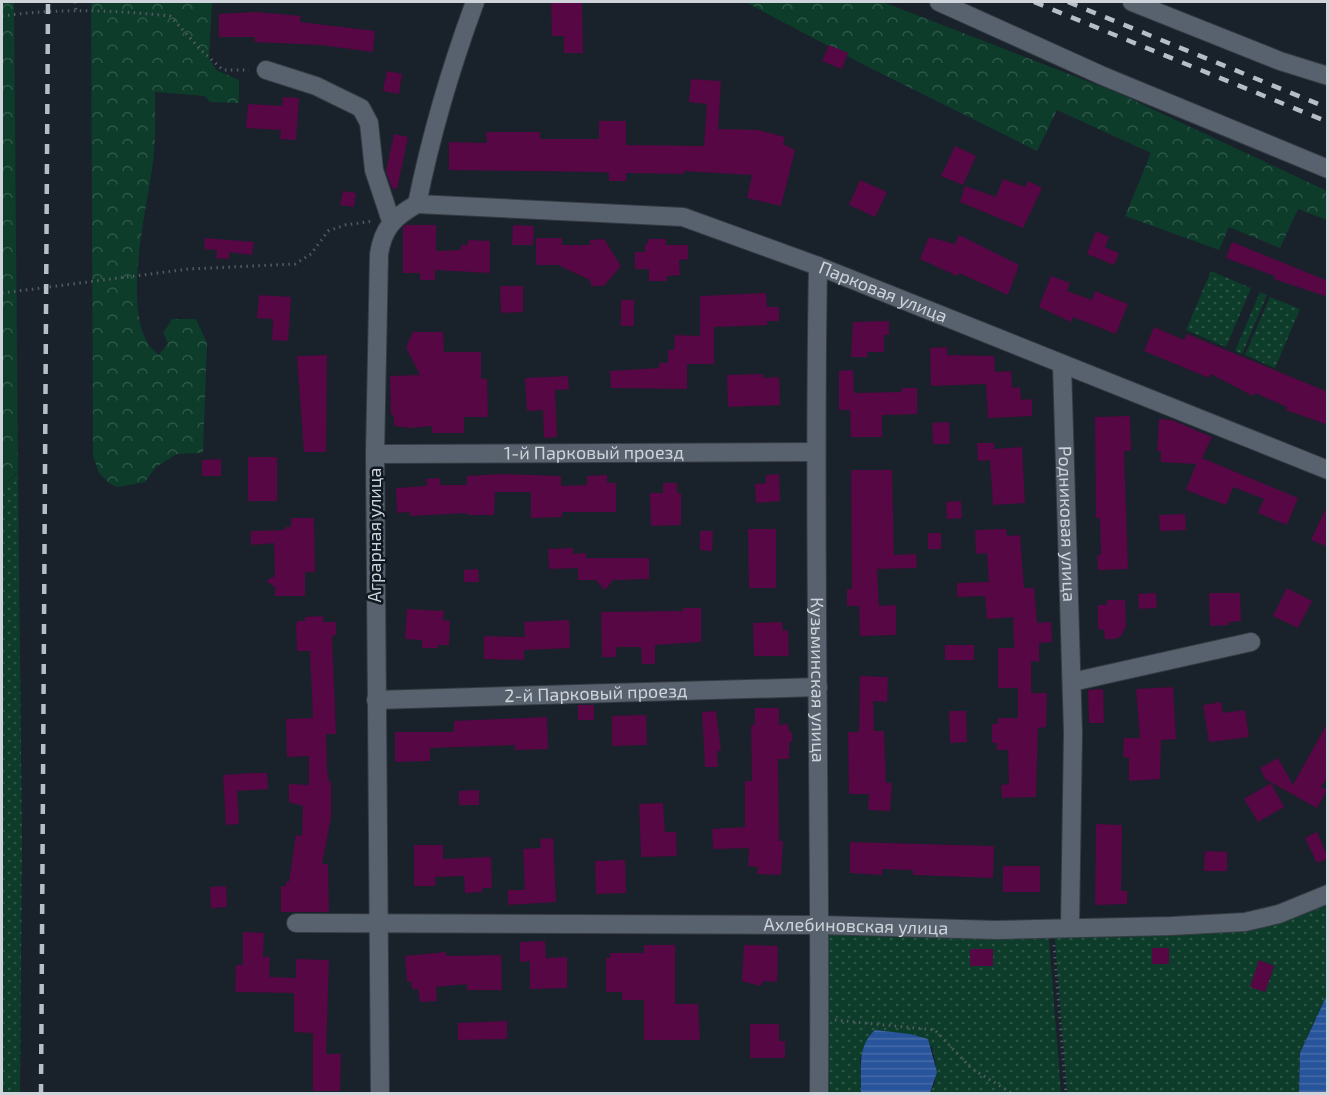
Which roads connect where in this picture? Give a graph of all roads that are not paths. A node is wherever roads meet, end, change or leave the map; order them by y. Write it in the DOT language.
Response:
graph roads {
  1 [pos="475,2"];
  2 [pos="939,2"];
  3 [pos="1132,2"];
  4 [pos="266,70"];
  5 [pos="1328,76"];
  6 [pos="1328,169"];
  7 [pos="417,204"];
  8 [pos="391,221"];
  9 [pos="818,266"];
  10 [pos="1062,365"];
  11 [pos="815,452"];
  12 [pos="375,454"];
  13 [pos="1328,470"];
  14 [pos="1251,642"];
  15 [pos="1072,682"];
  16 [pos="818,687"];
  17 [pos="376,700"];
  18 [pos="1328,894"];
  19 [pos="296,923"];
  20 [pos="378,923"];
  21 [pos="820,925"];
  22 [pos="1061,928"];
  23 [pos="380,1094"];
  24 [pos="819,1094"];
  1 -- 7 [label="street"];
  2 -- 6 [label="street"];
  3 -- 5 [label="street"];
  4 -- 8 [label="street"];
  7 -- 8 [label="street"];
  7 -- 9 [label="street, Парковая улица"];
  8 -- 12 [label="street, Аграрная улица"];
  9 -- 10 [label="street, Парковая улица"];
  9 -- 11 [label="street, Кузьминская улица"];
  10 -- 13 [label="street, Парковая улица"];
  10 -- 15 [label="street, Родниковая улица"];
  11 -- 12 [label="street, 1-й Парковый проезд"];
  11 -- 16 [label="street, Кузьминская улица"];
  12 -- 17 [label="street, Аграрная улица"];
  14 -- 15 [label="street"];
  15 -- 22 [label="street, Родниковая улица"];
  16 -- 17 [label="street, 2-й Парковый проезд"];
  16 -- 21 [label="street, Кузьминская улица"];
  17 -- 20 [label="street, Аграрная улица"];
  18 -- 22 [label="street, Ахлебиновская улица"];
  19 -- 20 [label="street, Ахлебиновская улица"];
  20 -- 21 [label="street, Ахлебиновская улица"];
  20 -- 23 [label="street, Аграрная улица"];
  21 -- 22 [label="street, Ахлебиновская улица"];
  21 -- 24 [label="street, Кузьминская улица"];
}
